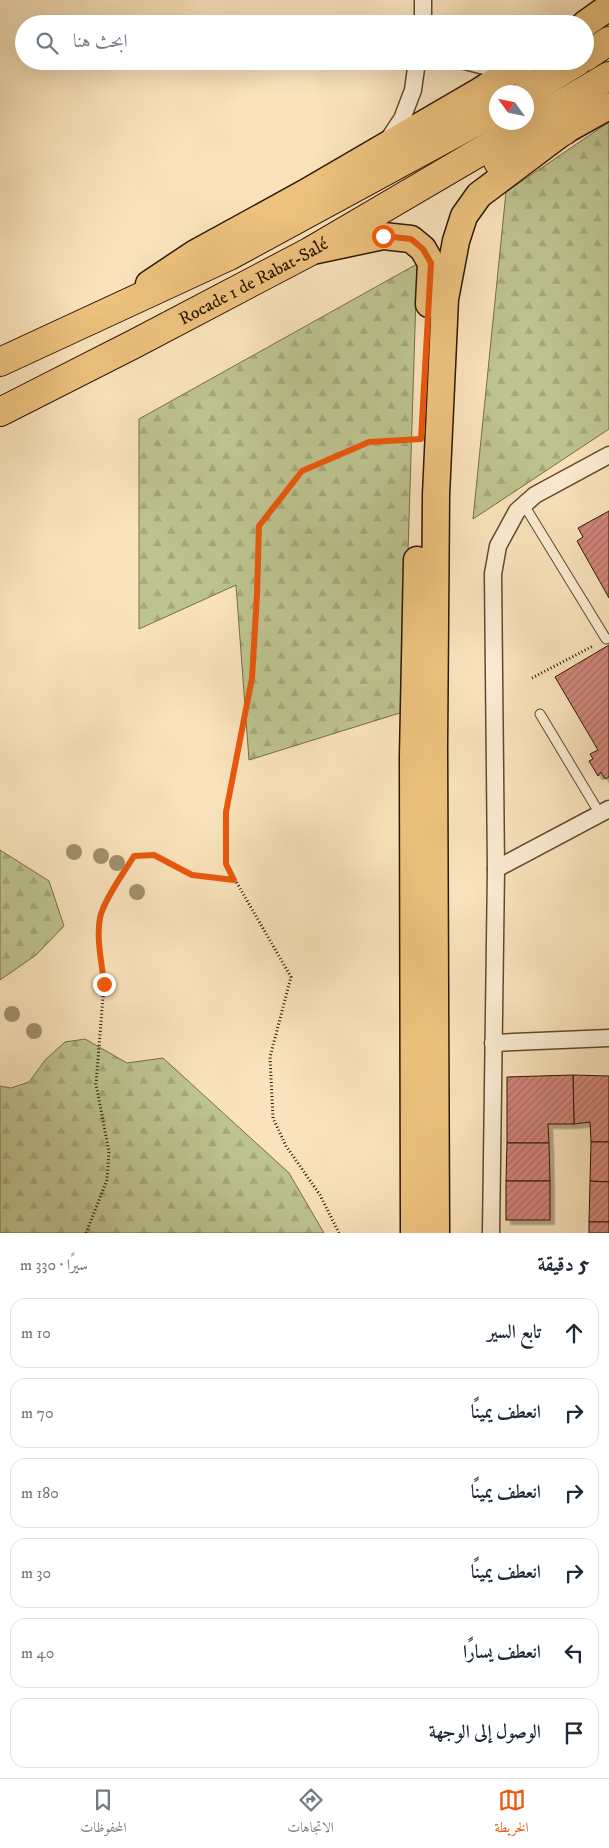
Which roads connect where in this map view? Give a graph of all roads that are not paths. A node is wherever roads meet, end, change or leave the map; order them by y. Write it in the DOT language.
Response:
graph roads {
  1 [pos="423,0"];
  2 [pos="609,7"];
  3 [pos="423,15"];
  4 [pos="594,18"];
  5 [pos="609,41"];
  6 [pos="594,51"];
  7 [pos="416,70"];
  8 [pos="513,70"];
  9 [pos="563,70"];
  10 [pos="609,76"];
  11 [pos="534,88"];
  12 [pos="609,106"];
  13 [pos="489,115"];
  14 [pos="564,132"];
  15 [pos="385,146"];
  16 [pos="367,219"];
  17 [pos="309,252"];
  18 [pos="109,310"];
  19 [pos="0,362"];
  20 [pos="0,412"];
  21 [pos="609,455"];
  22 [pos="524,505"];
  23 [pos="606,639"];
  24 [pos="540,714"];
  25 [pos="605,811"];
  26 [pos="496,869"];
  27 [pos="609,1038"];
  28 [pos="494,1043"];
  29 [pos="414,1233"];
  30 [pos="436,1233"];
  31 [pos="491,1233"];
  1 -- 3 [label="street"];
  2 -- 4 [label="main road"];
  5 -- 6 [label="highway"];
  7 -- 15 [label="street"];
  8 -- 15 [label="main road"];
  9 -- 11 [label="highway"];
  10 -- 16 [label="highway, Rocade 1 de Rabat-Salé"];
  12 -- 14 [label="main road"];
  13 -- 18 [label="highway, Rocade 1 de Rabat-Salé"];
  14 -- 16 [label="highway"];
  14 -- 30 [label="main road"];
  15 -- 18 [label="main road"];
  16 -- 17 [label="highway, Rocade 1 de Rabat-Salé"];
  17 -- 20 [label="highway, Rocade 1 de Rabat-Salé"];
  17 -- 29 [label="main road"];
  18 -- 19 [label="highway, Rocade 1 de Rabat-Salé"];
  21 -- 22 [label="street"];
  22 -- 23 [label="lane"];
  22 -- 26 [label="street"];
  24 -- 25 [label="lane"];
  25 -- 26 [label="street"];
  26 -- 28 [label="street"];
  27 -- 28 [label="street"];
  28 -- 31 [label="street"];
}
